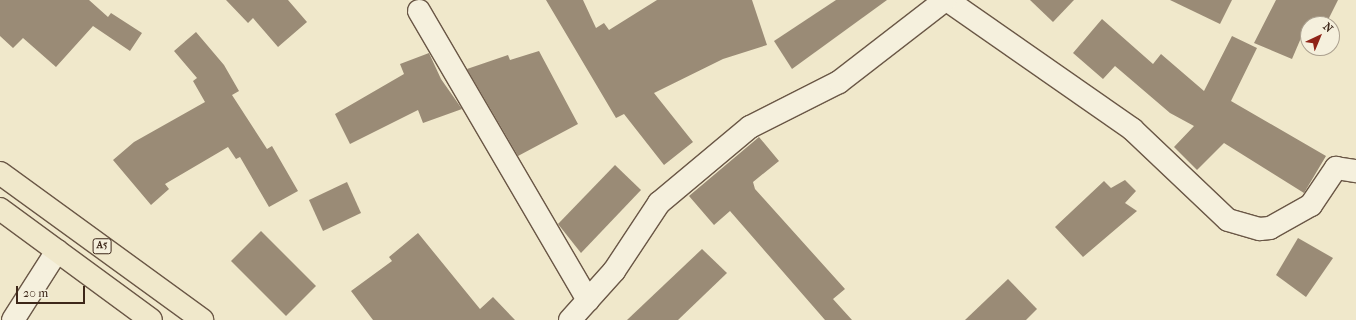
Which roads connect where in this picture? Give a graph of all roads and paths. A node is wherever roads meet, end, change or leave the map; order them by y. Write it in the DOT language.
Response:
graph roads {
  1 [pos="946,0"];
  2 [pos="419,11"];
  3 [pos="1356,171"];
  4 [pos="0,173"];
  5 [pos="0,209"];
  6 [pos="57,250"];
  7 [pos="588,300"];
  8 [pos="13,320"];
  9 [pos="150,320"];
  10 [pos="202,320"];
  11 [pos="570,320"];
  1 -- 3 [label="street"];
  1 -- 7 [label="street"];
  2 -- 7 [label="street"];
  4 -- 10 [label="highway, A5"];
  5 -- 6 [label="highway"];
  6 -- 8 [label="street"];
  6 -- 9 [label="highway"];
  7 -- 11 [label="street"];
}
